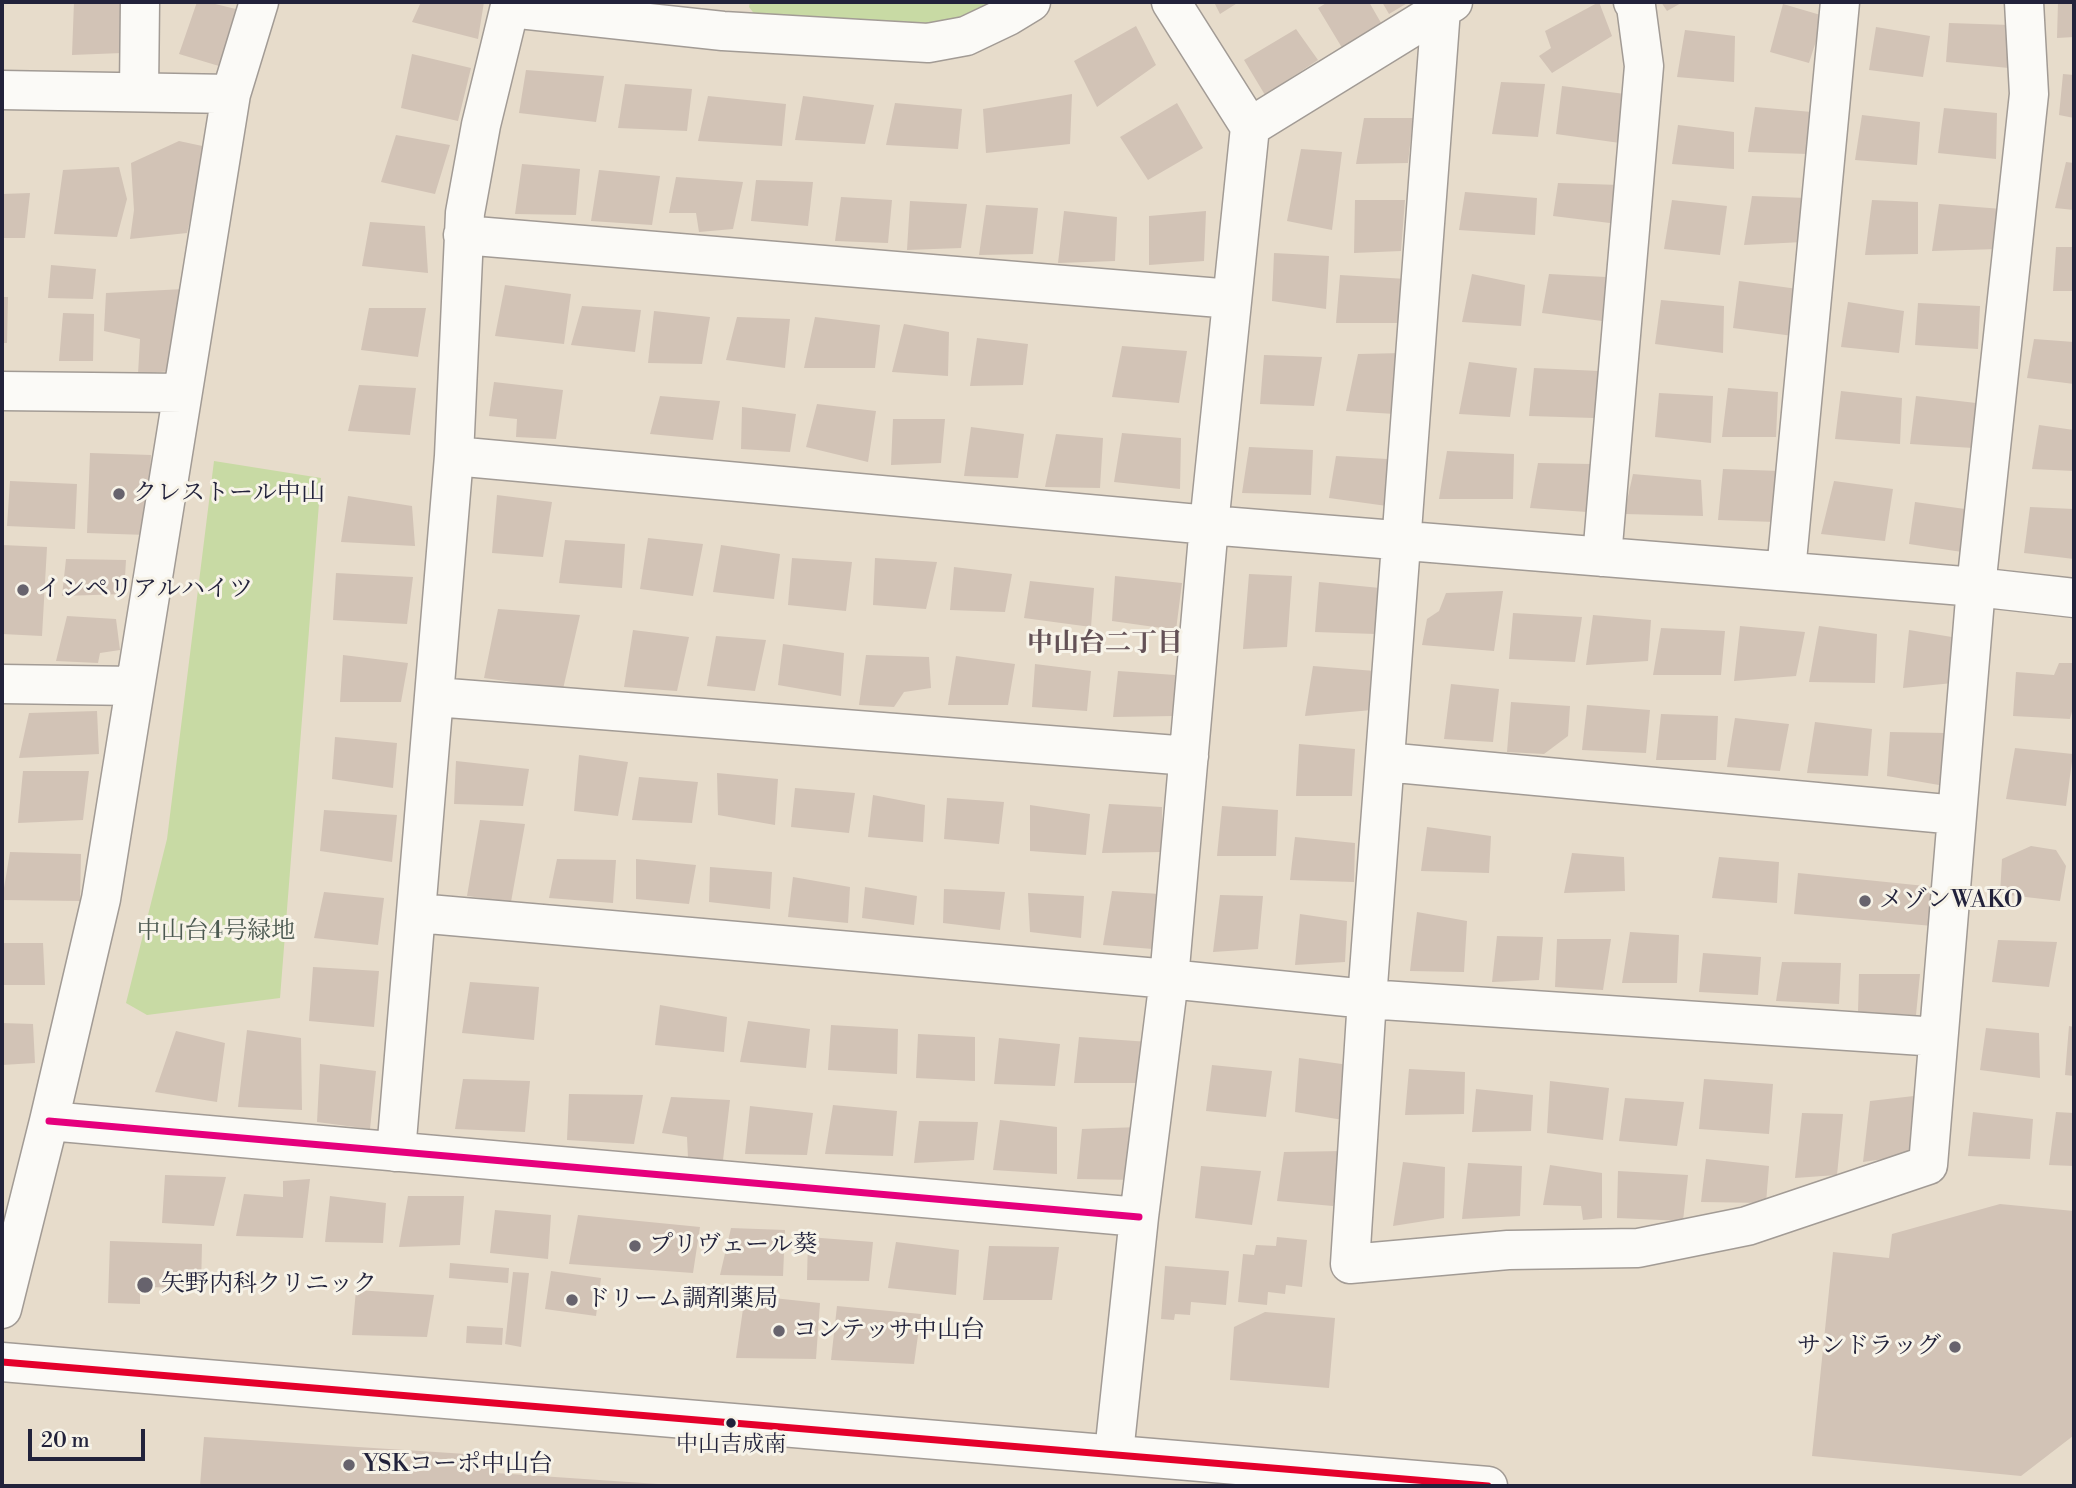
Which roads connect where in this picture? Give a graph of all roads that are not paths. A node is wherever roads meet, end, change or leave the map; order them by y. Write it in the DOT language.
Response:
graph roads {
  1 [pos="141,2"];
  2 [pos="259,2"];
  3 [pos="1031,2"];
  4 [pos="1171,2"];
  5 [pos="1633,2"];
  6 [pos="1840,2"];
  7 [pos="2024,2"];
  8 [pos="510,5"];
  9 [pos="1447,6"];
  10 [pos="726,16"];
  11 [pos="2,90"];
  12 [pos="139,92"];
  13 [pos="231,94"];
  14 [pos="1250,127"];
  15 [pos="463,235"];
  16 [pos="1232,299"];
  17 [pos="2,391"];
  18 [pos="182,393"];
  19 [pos="454,456"];
  20 [pos="1209,525"];
  21 [pos="1401,540"];
  22 [pos="1602,557"];
  23 [pos="1786,572"];
  24 [pos="1976,587"];
  25 [pos="2074,598"];
  26 [pos="2,684"];
  27 [pos="135,686"];
  28 [pos="435,696"];
  29 [pos="1189,756"];
  30 [pos="1385,762"];
  31 [pos="1957,815"];
  32 [pos="417,913"];
  33 [pos="1169,979"];
  34 [pos="1367,999"];
  35 [pos="1938,1037"];
  36 [pos="49,1122"];
  37 [pos="396,1152"];
  38 [pos="1139,1217"];
  39 [pos="2,1309"];
  40 [pos="2,1362"];
  41 [pos="1114,1453"];
  42 [pos="1488,1486"];
  1 -- 12 [label="street"];
  2 -- 13 [label="street"];
  3 -- 10 [label="street"];
  4 -- 14 [label="street"];
  5 -- 22 [label="street"];
  6 -- 23 [label="street"];
  7 -- 24 [label="street"];
  8 -- 10 [label="street"];
  8 -- 15 [label="street"];
  9 -- 14 [label="street"];
  9 -- 21 [label="street"];
  11 -- 12 [label="street"];
  12 -- 13 [label="street"];
  13 -- 18 [label="street"];
  14 -- 16 [label="street"];
  15 -- 16 [label="street"];
  15 -- 19 [label="street"];
  16 -- 20 [label="street"];
  17 -- 18 [label="street"];
  18 -- 27 [label="street"];
  19 -- 20 [label="street"];
  19 -- 28 [label="street"];
  20 -- 21 [label="street"];
  20 -- 29 [label="street"];
  21 -- 22 [label="street"];
  21 -- 30 [label="street"];
  22 -- 23 [label="street"];
  23 -- 24 [label="street"];
  24 -- 25 [label="street"];
  24 -- 31 [label="street"];
  26 -- 27 [label="street"];
  27 -- 36 [label="street"];
  28 -- 29 [label="street"];
  28 -- 32 [label="street"];
  29 -- 33 [label="street"];
  30 -- 31 [label="street"];
  30 -- 34 [label="street"];
  31 -- 35 [label="street"];
  32 -- 33 [label="street"];
  32 -- 37 [label="street"];
  33 -- 34 [label="street"];
  33 -- 38 [label="street"];
  34 -- 35 [label="street"];
  34 -- 35 [label="street"];
  36 -- 37 [label="street"];
  36 -- 39 [label="street"];
  37 -- 38 [label="street"];
  38 -- 41 [label="street"];
  40 -- 41 [label="street"];
  41 -- 42 [label="street"];
}
